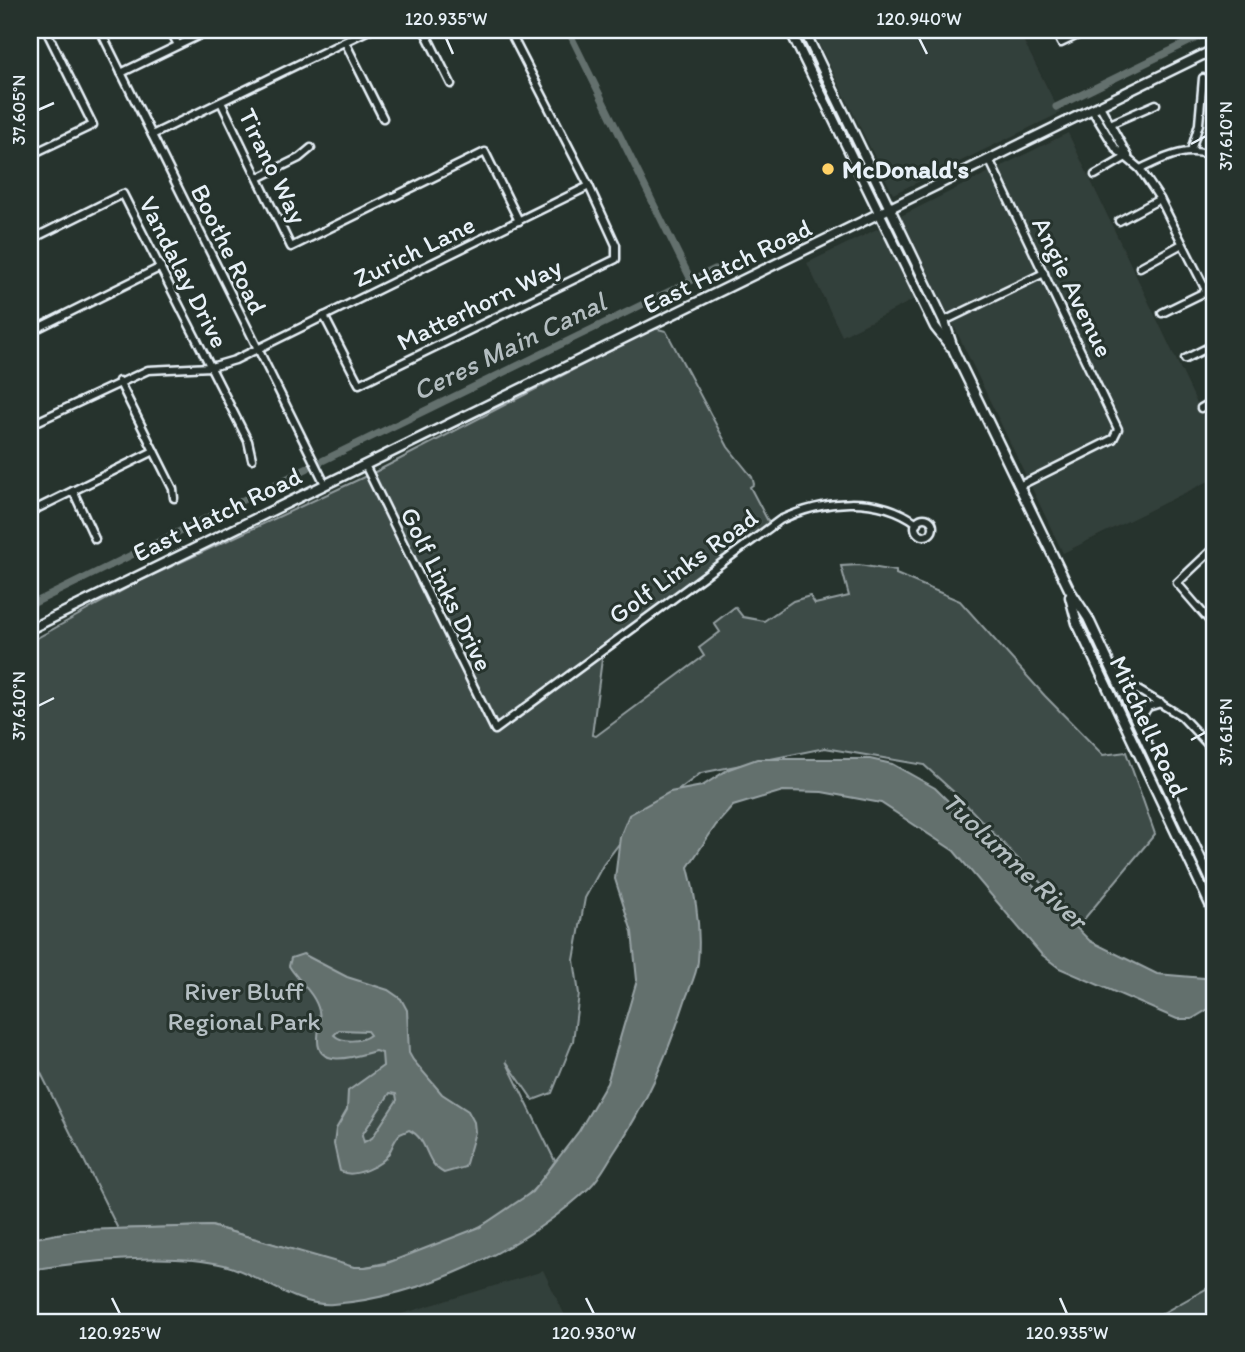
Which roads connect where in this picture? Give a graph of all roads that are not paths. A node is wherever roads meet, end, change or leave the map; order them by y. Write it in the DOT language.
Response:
graph roads {
  1 [pos="46,30"];
  2 [pos="100,30"];
  3 [pos="170,30"];
  4 [pos="210,30"];
  5 [pos="369,30"];
  6 [pos="424,30"];
  7 [pos="509,30"];
  8 [pos="790,30"];
  9 [pos="804,30"];
  10 [pos="1055,30"];
  11 [pos="1088,30"];
  12 [pos="345,41"];
  13 [pos="178,45"];
  14 [pos="1215,49"];
  15 [pos="121,73"];
  16 [pos="1203,78"];
  17 [pos="451,84"];
  18 [pos="220,102"];
  19 [pos="1156,104"];
  20 [pos="1096,108"];
  21 [pos="383,118"];
  22 [pos="1110,124"];
  23 [pos="152,135"];
  24 [pos="311,148"];
  25 [pos="1191,151"];
  26 [pos="30,155"];
  27 [pos="1128,156"];
  28 [pos="1215,157"];
  29 [pos="989,159"];
  30 [pos="1140,169"];
  31 [pos="1095,175"];
  32 [pos="258,178"];
  33 [pos="589,186"];
  34 [pos="1160,199"];
  35 [pos="891,209"];
  36 [pos="881,214"];
  37 [pos="519,221"];
  38 [pos="1119,221"];
  39 [pos="30,240"];
  40 [pos="1182,244"];
  41 [pos="161,267"];
  42 [pos="1140,267"];
  43 [pos="1044,273"];
  44 [pos="1207,291"];
  45 [pos="1215,309"];
  46 [pos="1162,313"];
  47 [pos="324,316"];
  48 [pos="944,321"];
  49 [pos="30,332"];
  50 [pos="1215,344"];
  51 [pos="256,350"];
  52 [pos="954,351"];
  53 [pos="1185,359"];
  54 [pos="211,368"];
  55 [pos="119,381"];
  56 [pos="1215,400"];
  57 [pos="1201,408"];
  58 [pos="30,425"];
  59 [pos="154,451"];
  60 [pos="252,459"];
  61 [pos="365,465"];
  62 [pos="325,484"];
  63 [pos="1019,486"];
  64 [pos="73,491"];
  65 [pos="174,498"];
  66 [pos="30,512"];
  67 [pos="917,523"];
  68 [pos="95,539"];
  69 [pos="1215,547"];
  70 [pos="1069,589"];
  71 [pos="1215,627"];
  72 [pos="30,629"];
  73 [pos="1112,669"];
  74 [pos="1163,703"];
  75 [pos="1137,724"];
  76 [pos="495,730"];
  77 [pos="1215,752"];
  78 [pos="1215,889"];
  79 [pos="1215,915"];
  1 -- 26 [label="street"];
  2 -- 15 [label="street, Boothe Road"];
  3 -- 13 [label="street"];
  4 -- 13 [label="street"];
  5 -- 12 [label="street"];
  6 -- 17 [label="street"];
  7 -- 33 [label="street"];
  8 -- 36 [label="main road, Mitchell Road"];
  9 -- 35 [label="main road, Mitchell Road"];
  10 -- 11 [label="street"];
  12 -- 18 [label="street"];
  12 -- 21 [label="street"];
  13 -- 15 [label="street"];
  14 -- 20 [label="main road, East Hatch Road"];
  15 -- 23 [label="street, Boothe Road"];
  16 -- 25 [label="street"];
  18 -- 23 [label="street"];
  18 -- 32 [label="street, Tirano Way"];
  19 -- 22 [label="street"];
  20 -- 22 [label="street"];
  20 -- 27 [label="street"];
  20 -- 29 [label="main road, East Hatch Road"];
  22 -- 27 [label="street"];
  23 -- 51 [label="street, Boothe Road"];
  24 -- 32 [label="street"];
  25 -- 28 [label="street"];
  25 -- 30 [label="street"];
  27 -- 30 [label="street"];
  27 -- 31 [label="street"];
  29 -- 35 [label="main road, East Hatch Road"];
  29 -- 43 [label="street, Angie Avenue"];
  30 -- 34 [label="street"];
  32 -- 37 [label="street, Tirano Way"];
  33 -- 37 [label="street, Zurich Lane"];
  33 -- 47 [label="street, Matterhorn Way"];
  34 -- 38 [label="street"];
  34 -- 40 [label="street"];
  35 -- 36 [label="main road, East Hatch Road"];
  35 -- 48 [label="main road, Mitchell Road"];
  36 -- 52 [label="main road, Mitchell Road"];
  36 -- 61 [label="main road, East Hatch Road"];
  37 -- 47 [label="street, Zurich Lane"];
  39 -- 41 [label="street, Vandalay Drive"];
  40 -- 42 [label="street"];
  40 -- 44 [label="street"];
  41 -- 49 [label="street"];
  41 -- 54 [label="street, Vandalay Drive"];
  43 -- 48 [label="street"];
  43 -- 63 [label="street, Angie Avenue"];
  44 -- 45 [label="street"];
  44 -- 46 [label="street"];
  47 -- 51 [label="street, Zurich Lane"];
  48 -- 52 [label="main road, Mitchell Road"];
  50 -- 53 [label="street"];
  51 -- 54 [label="street, Zurich Lane"];
  51 -- 62 [label="street, Boothe Road"];
  52 -- 63 [label="main road, Mitchell Road"];
  54 -- 55 [label="street, Zurich Lane"];
  54 -- 60 [label="street, Vandalay Drive"];
  55 -- 58 [label="street, Zurich Lane"];
  55 -- 59 [label="street"];
  56 -- 57 [label="street"];
  59 -- 64 [label="street"];
  59 -- 65 [label="street"];
  61 -- 62 [label="main road, East Hatch Road"];
  61 -- 76 [label="street, Golf Links Drive"];
  62 -- 72 [label="main road, East Hatch Road"];
  63 -- 70 [label="main road, Mitchell Road"];
  64 -- 66 [label="street"];
  64 -- 68 [label="street"];
  67 -- 76 [label="street, Golf Links Road"];
  69 -- 71 [label="street"];
  70 -- 73 [label="main road, Mitchell Road"];
  70 -- 79 [label="main road, Mitchell Road"];
  73 -- 74 [label="street"];
  73 -- 75 [label="main road, Mitchell Road"];
  74 -- 75 [label="street"];
  74 -- 77 [label="street"];
  75 -- 78 [label="main road, Mitchell Road"];
}
